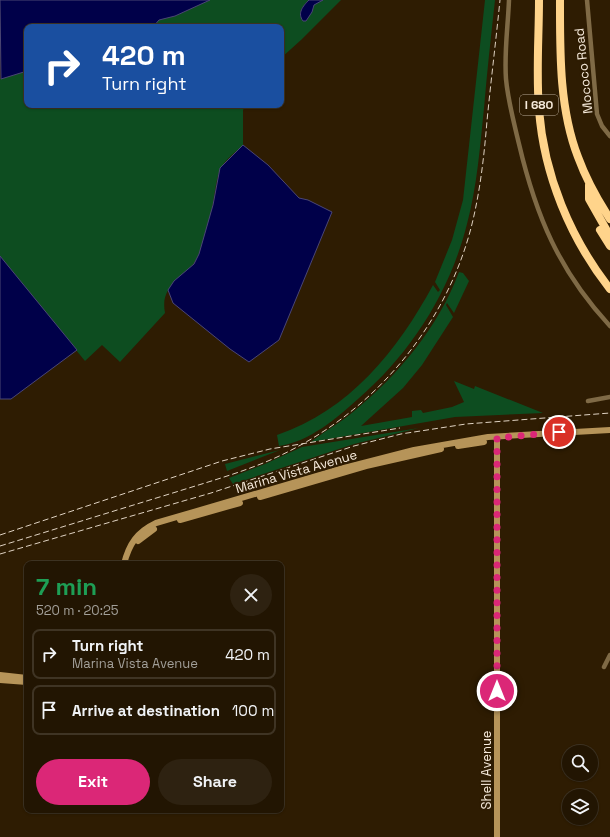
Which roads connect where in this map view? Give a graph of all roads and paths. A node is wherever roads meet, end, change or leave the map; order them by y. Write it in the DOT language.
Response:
graph roads {
  1 [pos="509,0"];
  2 [pos="539,0"];
  3 [pos="560,0"];
  4 [pos="587,0"];
  5 [pos="610,136"];
  6 [pos="588,182"];
  7 [pos="594,208"];
  8 [pos="609,216"];
  9 [pos="610,236"];
  10 [pos="610,246"];
  11 [pos="610,289"];
  12 [pos="610,326"];
  13 [pos="610,397"];
  14 [pos="588,401"];
  15 [pos="610,430"];
  16 [pos="497,438"];
  17 [pos="125,561"];
  18 [pos="129,561"];
  19 [pos="610,655"];
  20 [pos="604,667"];
  21 [pos="0,675"];
  22 [pos="24,678"];
  23 [pos="0,680"];
  24 [pos="24,682"];
  25 [pos="497,837"];
  1 -- 12 [label="street"];
  2 -- 11 [label="highway, I 680"];
  3 -- 6 [label="highway, I 680"];
  4 -- 5 [label="street, Mococo Road"];
  6 -- 7 [label="highway, I 680"];
  6 -- 8 [label="highway, I 680"];
  7 -- 9 [label="highway, I 680"];
  7 -- 10 [label="highway, I 680"];
  13 -- 14 [label="street"];
  15 -- 16 [label="main road, Marina Vista Avenue"];
  16 -- 17 [label="main road, Marina Vista Avenue"];
  16 -- 18 [label="main road, Marina Vista Avenue"];
  16 -- 25 [label="main road, Shell Avenue"];
  19 -- 20 [label="street"];
  21 -- 22 [label="main road"];
  23 -- 24 [label="main road"];
}
